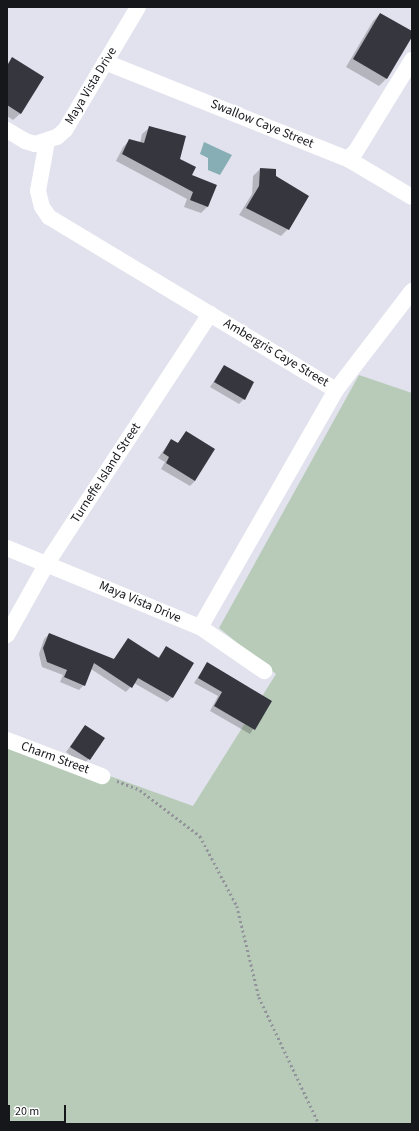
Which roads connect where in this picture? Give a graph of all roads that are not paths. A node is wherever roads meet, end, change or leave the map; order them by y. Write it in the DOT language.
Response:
graph roads {
  1 [pos="138,7"];
  2 [pos="412,60"];
  3 [pos="105,62"];
  4 [pos="7,130"];
  5 [pos="47,141"];
  6 [pos="348,159"];
  7 [pos="412,197"];
  8 [pos="412,291"];
  9 [pos="210,314"];
  10 [pos="336,390"];
  11 [pos="7,548"];
  12 [pos="47,563"];
  13 [pos="200,627"];
  14 [pos="7,635"];
  15 [pos="264,671"];
  16 [pos="7,740"];
  17 [pos="102,776"];
  1 -- 3 [label="street, Maya Vista Drive"];
  2 -- 6 [label="street"];
  3 -- 5 [label="street, Maya Vista Drive"];
  3 -- 6 [label="street, Swallow Caye Street"];
  4 -- 5 [label="street, Maya Vista Drive"];
  5 -- 9 [label="street, Ambergris Caye Street"];
  6 -- 7 [label="street, Swallow Caye Street"];
  8 -- 10 [label="street"];
  9 -- 10 [label="street, Ambergris Caye Street"];
  9 -- 12 [label="street, Turneffe Island Street"];
  10 -- 13 [label="street, Ambergris Caye Street"];
  11 -- 12 [label="street, Maya Vista Drive"];
  12 -- 13 [label="street, Maya Vista Drive"];
  12 -- 14 [label="street, Turneffe Island Street"];
  13 -- 15 [label="street, Maya Vista Drive"];
  16 -- 17 [label="street, Charm Street"];
}
